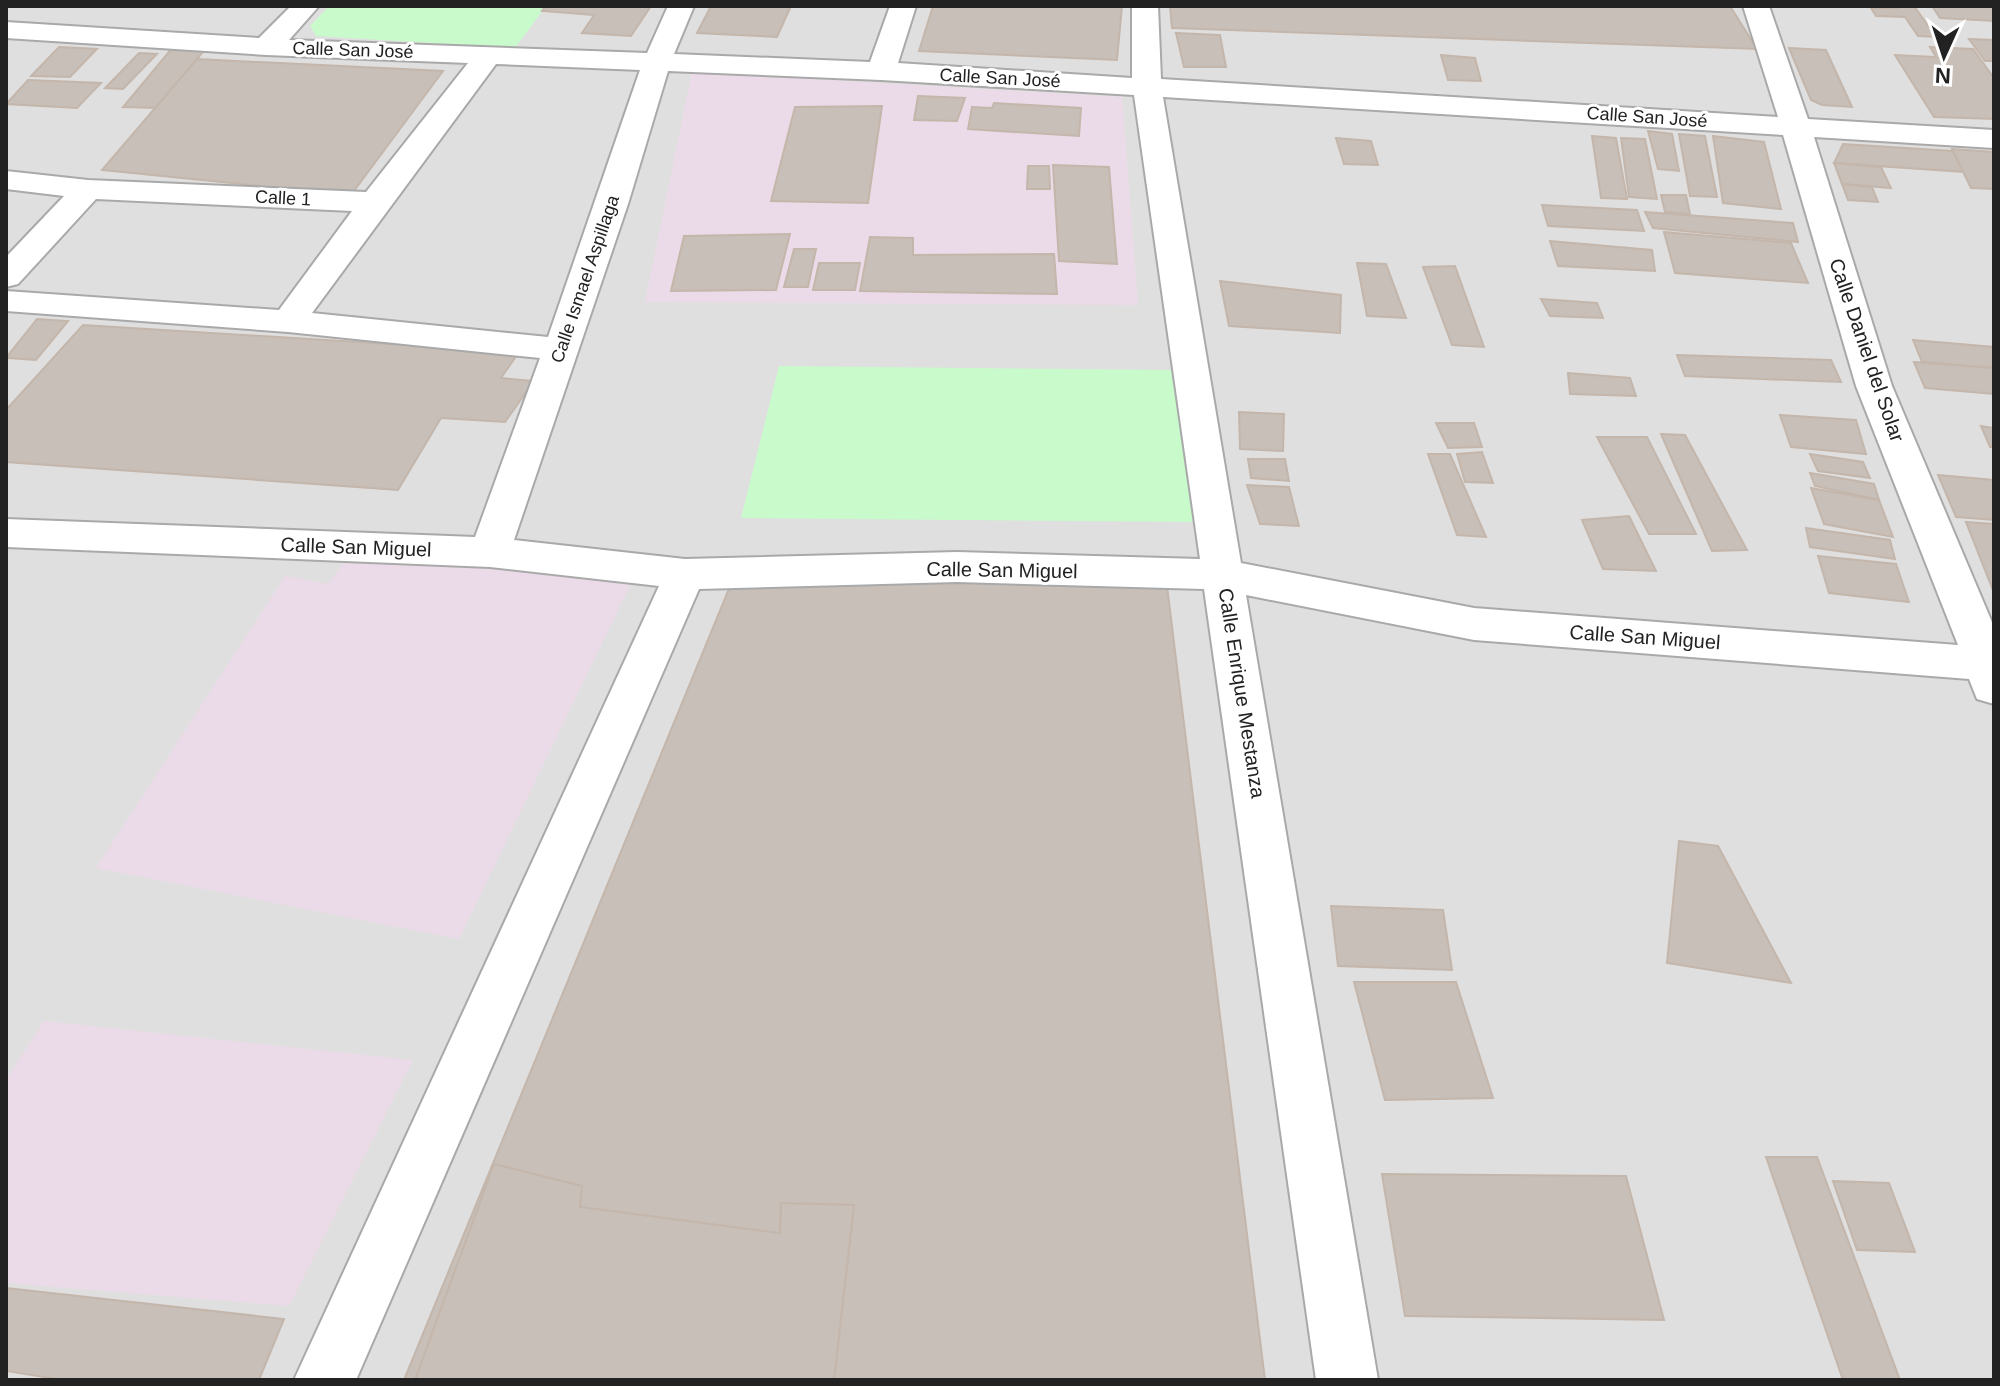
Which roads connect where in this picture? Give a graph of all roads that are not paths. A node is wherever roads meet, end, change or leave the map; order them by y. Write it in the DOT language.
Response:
graph roads {
  1 [pos="40,6"];
  2 [pos="306,6"];
  3 [pos="681,6"];
  4 [pos="903,6"];
  5 [pos="1145,6"];
  6 [pos="1756,6"];
  7 [pos="7,31"];
  8 [pos="266,47"];
  9 [pos="488,56"];
  10 [pos="656,64"];
  11 [pos="881,71"];
  12 [pos="1147,87"];
  13 [pos="1796,127"];
  14 [pos="1994,139"];
  15 [pos="6,180"];
  16 [pos="88,189"];
  17 [pos="375,202"];
  18 [pos="6,277"];
  19 [pos="6,301"];
  20 [pos="288,321"];
  21 [pos="560,349"];
  22 [pos="6,533"];
  23 [pos="490,552"];
  24 [pos="685,574"];
  25 [pos="1224,575"];
  26 [pos="1992,672"];
  27 [pos="325,1380"];
  28 [pos="1347,1380"];
  1 -- 7 [label="street"];
  2 -- 8 [label="street"];
  3 -- 10 [label="street, Calle Ismael Aspillaga"];
  4 -- 11 [label="street"];
  5 -- 12 [label="street, Calle Enrique Mestanza"];
  6 -- 13 [label="street, Calle Daniel del Solar"];
  7 -- 8 [label="street, Calle San José"];
  8 -- 9 [label="street, Calle San José"];
  9 -- 10 [label="street, Calle San José"];
  9 -- 17 [label="street"];
  10 -- 11 [label="street, Calle San José"];
  10 -- 21 [label="street, Calle Ismael Aspillaga"];
  11 -- 12 [label="street, Calle San José"];
  12 -- 13 [label="street, Calle San José"];
  12 -- 25 [label="street, Calle Enrique Mestanza"];
  13 -- 14 [label="street, Calle San José"];
  13 -- 26 [label="street, Calle Daniel del Solar"];
  15 -- 16 [label="street, Calle 1"];
  16 -- 17 [label="street, Calle 1"];
  16 -- 18 [label="street"];
  17 -- 20 [label="street"];
  19 -- 20 [label="street"];
  20 -- 21 [label="street"];
  21 -- 23 [label="street, Calle Ismael Aspillaga"];
  22 -- 23 [label="street, Calle San Miguel"];
  23 -- 24 [label="street, Calle San Miguel"];
  24 -- 25 [label="street, Calle San Miguel"];
  24 -- 27 [label="street"];
  25 -- 26 [label="street, Calle San Miguel"];
  25 -- 28 [label="street, Calle Enrique Mestanza"];
}
